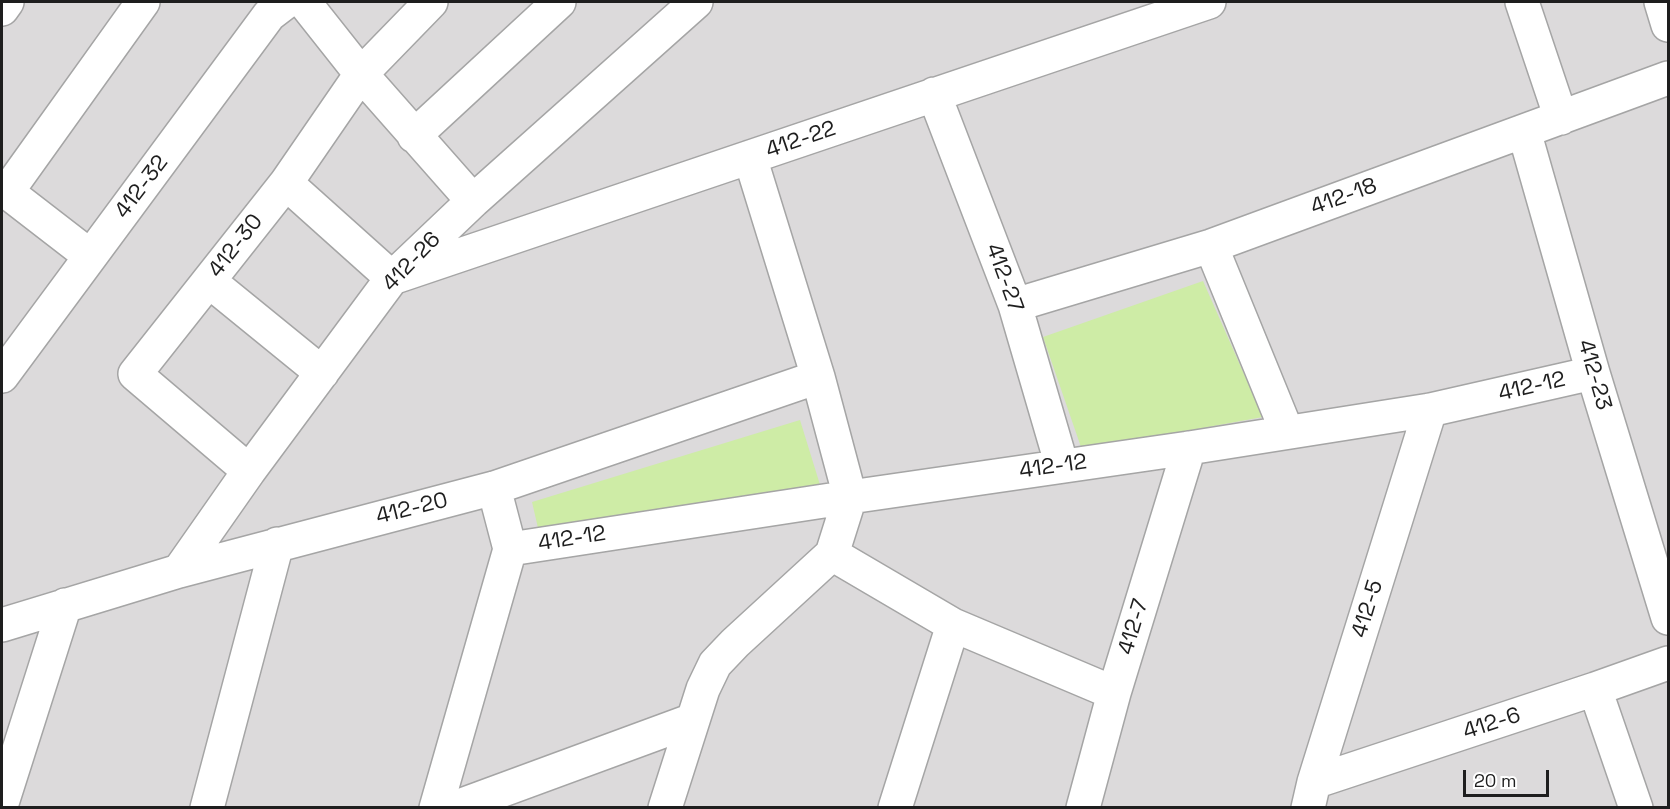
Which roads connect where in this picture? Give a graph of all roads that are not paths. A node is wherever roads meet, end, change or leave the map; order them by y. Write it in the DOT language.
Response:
graph roads {
  1 [pos="7,2"];
  2 [pos="143,2"];
  3 [pos="286,2"];
  4 [pos="304,2"];
  5 [pos="431,2"];
  6 [pos="559,2"];
  7 [pos="696,2"];
  8 [pos="1209,2"];
  9 [pos="1522,2"];
  10 [pos="1661,2"];
  11 [pos="2,9"];
  12 [pos="1668,25"];
  13 [pos="361,74"];
  14 [pos="1668,78"];
  15 [pos="934,94"];
  16 [pos="1561,118"];
  17 [pos="1524,131"];
  18 [pos="414,136"];
  19 [pos="750,157"];
  20 [pos="286,183"];
  21 [pos="4,190"];
  22 [pos="473,201"];
  23 [pos="1211,246"];
  24 [pos="90,256"];
  25 [pos="392,278"];
  26 [pos="209,281"];
  27 [pos="1015,305"];
  28 [pos="322,373"];
  29 [pos="1593,374"];
  30 [pos="2,376"];
  31 [pos="818,377"];
  32 [pos="1430,410"];
  33 [pos="1287,432"];
  34 [pos="1189,448"];
  35 [pos="1062,466"];
  36 [pos="249,471"];
  37 [pos="494,488"];
  38 [pos="850,497"];
  39 [pos="277,544"];
  40 [pos="510,549"];
  41 [pos="832,554"];
  42 [pos="179,570"];
  43 [pos="65,605"];
  44 [pos="1668,618"];
  45 [pos="2,624"];
  46 [pos="953,625"];
  47 [pos="1668,663"];
  48 [pos="1596,689"];
  49 [pos="1114,693"];
  50 [pos="693,720"];
  51 [pos="1311,795"];
  52 [pos="2,803"];
  53 [pos="207,807"];
  54 [pos="436,807"];
  55 [pos="454,807"];
  56 [pos="665,807"];
  57 [pos="896,807"];
  58 [pos="1083,807"];
  59 [pos="1635,807"];
  1 -- 11 [label="street"];
  2 -- 21 [label="street"];
  3 -- 24 [label="street, 412-32"];
  4 -- 13 [label="street"];
  5 -- 13 [label="street, 412-30"];
  6 -- 18 [label="street"];
  7 -- 22 [label="street, 412-26"];
  8 -- 15 [label="street, 412-22"];
  9 -- 16 [label="street"];
  10 -- 12 [label="street"];
  13 -- 18 [label="street"];
  13 -- 20 [label="street, 412-30"];
  14 -- 16 [label="street, 412-18"];
  15 -- 19 [label="street, 412-22"];
  15 -- 27 [label="street, 412-27"];
  16 -- 17 [label="street, 412-18"];
  17 -- 23 [label="street, 412-18"];
  17 -- 29 [label="street, 412-23"];
  18 -- 22 [label="street"];
  19 -- 25 [label="street, 412-22"];
  19 -- 31 [label="street"];
  20 -- 25 [label="street"];
  20 -- 26 [label="street, 412-30"];
  21 -- 24 [label="street"];
  22 -- 25 [label="street, 412-26"];
  23 -- 27 [label="street, 412-18"];
  23 -- 33 [label="street"];
  24 -- 30 [label="street, 412-32"];
  25 -- 28 [label="street, 412-26"];
  26 -- 28 [label="street"];
  26 -- 36 [label="street, 412-30"];
  27 -- 35 [label="street, 412-27"];
  28 -- 36 [label="street, 412-26"];
  29 -- 32 [label="street, 412-12"];
  29 -- 44 [label="street, 412-23"];
  31 -- 37 [label="street, 412-20"];
  31 -- 38 [label="street"];
  32 -- 33 [label="street, 412-12"];
  32 -- 51 [label="street, 412-5"];
  33 -- 34 [label="street, 412-12"];
  34 -- 35 [label="street, 412-12"];
  34 -- 49 [label="street, 412-7"];
  35 -- 38 [label="street, 412-12"];
  36 -- 42 [label="street, 412-26"];
  37 -- 39 [label="street, 412-20"];
  37 -- 40 [label="street"];
  38 -- 40 [label="street, 412-12"];
  38 -- 41 [label="street"];
  39 -- 42 [label="street, 412-20"];
  39 -- 53 [label="street"];
  40 -- 54 [label="street"];
  41 -- 46 [label="street"];
  41 -- 50 [label="street"];
  42 -- 43 [label="street, 412-20"];
  43 -- 45 [label="street, 412-20"];
  43 -- 52 [label="street"];
  46 -- 49 [label="street"];
  46 -- 57 [label="street"];
  47 -- 48 [label="street, 412-6"];
  48 -- 51 [label="street, 412-6"];
  48 -- 59 [label="street"];
  49 -- 58 [label="street, 412-7"];
  50 -- 55 [label="street"];
  50 -- 56 [label="street"];
}
